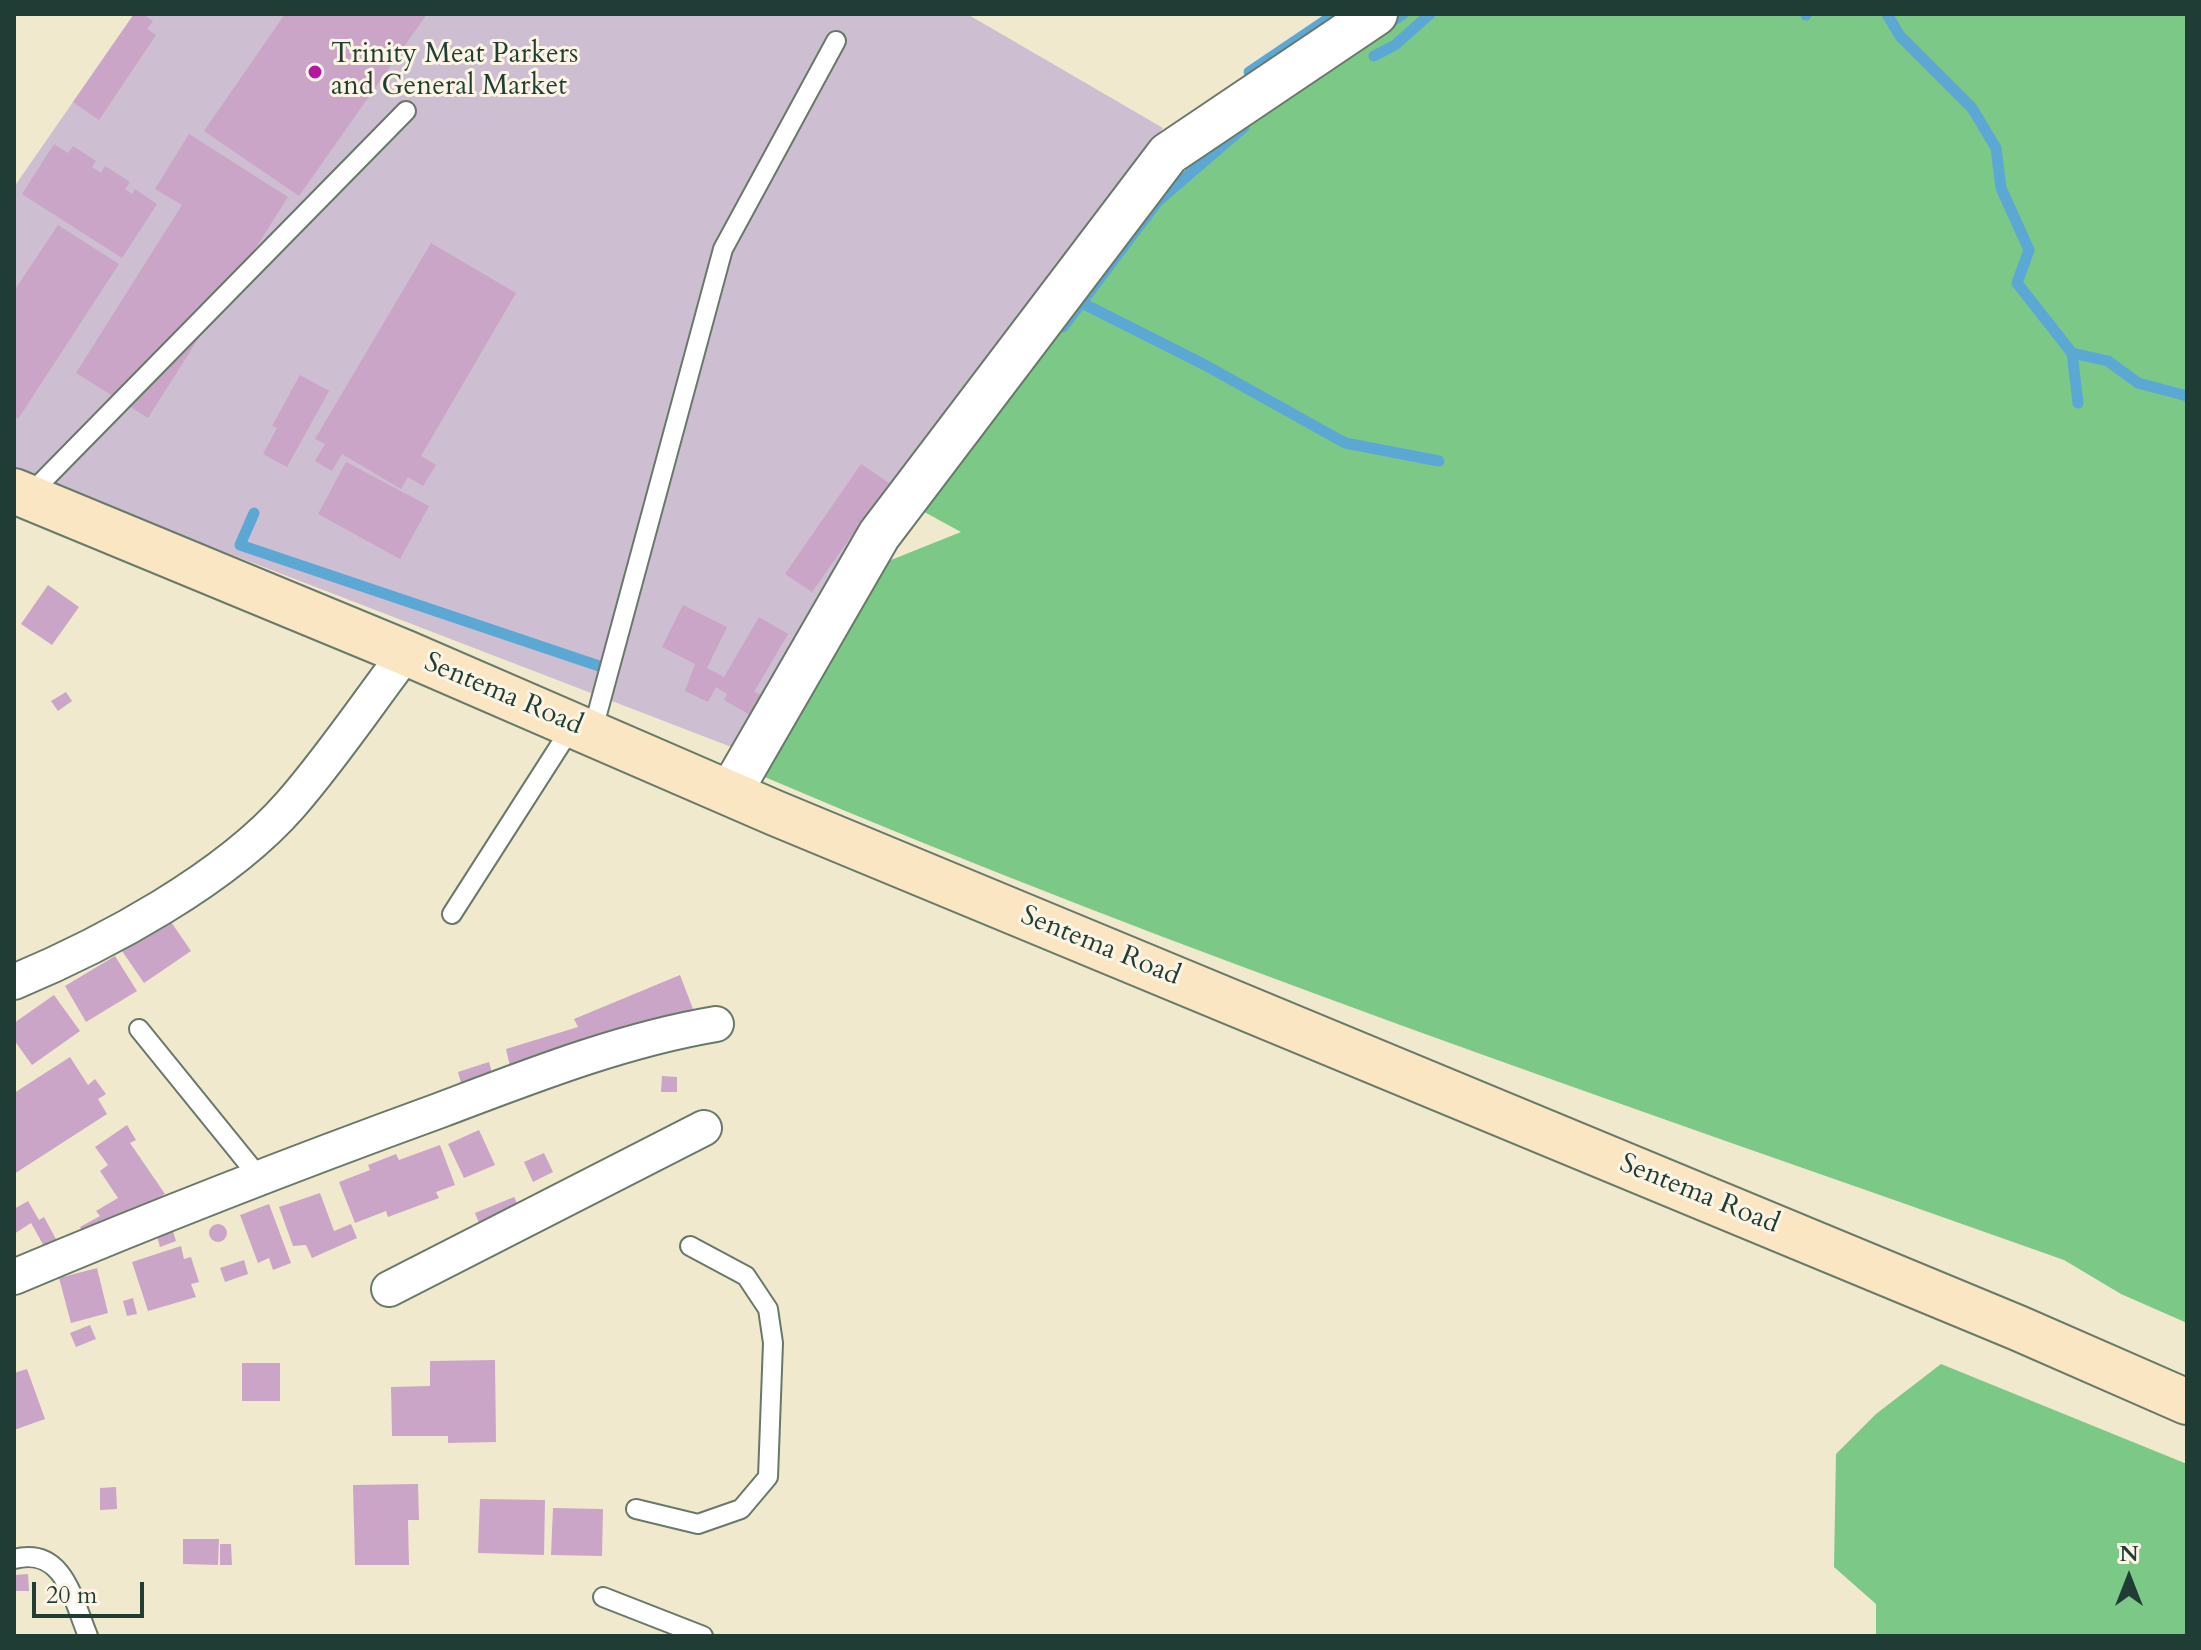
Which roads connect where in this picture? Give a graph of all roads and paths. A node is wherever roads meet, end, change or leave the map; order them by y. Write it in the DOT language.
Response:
graph roads {
  1 [pos="1376,14"];
  2 [pos="836,41"];
  3 [pos="406,111"];
  4 [pos="21,494"];
  5 [pos="406,653"];
  6 [pos="583,729"];
  7 [pos="730,793"];
  8 [pos="452,914"];
  9 [pos="14,982"];
  10 [pos="716,1024"];
  11 [pos="139,1029"];
  12 [pos="704,1128"];
  13 [pos="259,1177"];
  14 [pos="690,1246"];
  15 [pos="14,1277"];
  16 [pos="389,1289"];
  17 [pos="2187,1402"];
  18 [pos="636,1509"];
  19 [pos="14,1559"];
  20 [pos="603,1597"];
  21 [pos="88,1636"];
  22 [pos="703,1636"];
  1 -- 7 [label="street"];
  2 -- 6 [label="lane"];
  3 -- 4 [label="lane"];
  4 -- 5 [label="main road, Sentema Road"];
  5 -- 6 [label="main road, Sentema Road"];
  5 -- 9 [label="street"];
  6 -- 7 [label="main road, Sentema Road"];
  6 -- 8 [label="lane"];
  7 -- 17 [label="main road, Sentema Road"];
  10 -- 13 [label="street"];
  11 -- 13 [label="lane"];
  12 -- 16 [label="street"];
  13 -- 15 [label="street"];
  14 -- 18 [label="lane"];
  19 -- 21 [label="lane"];
  20 -- 22 [label="lane"];
}
